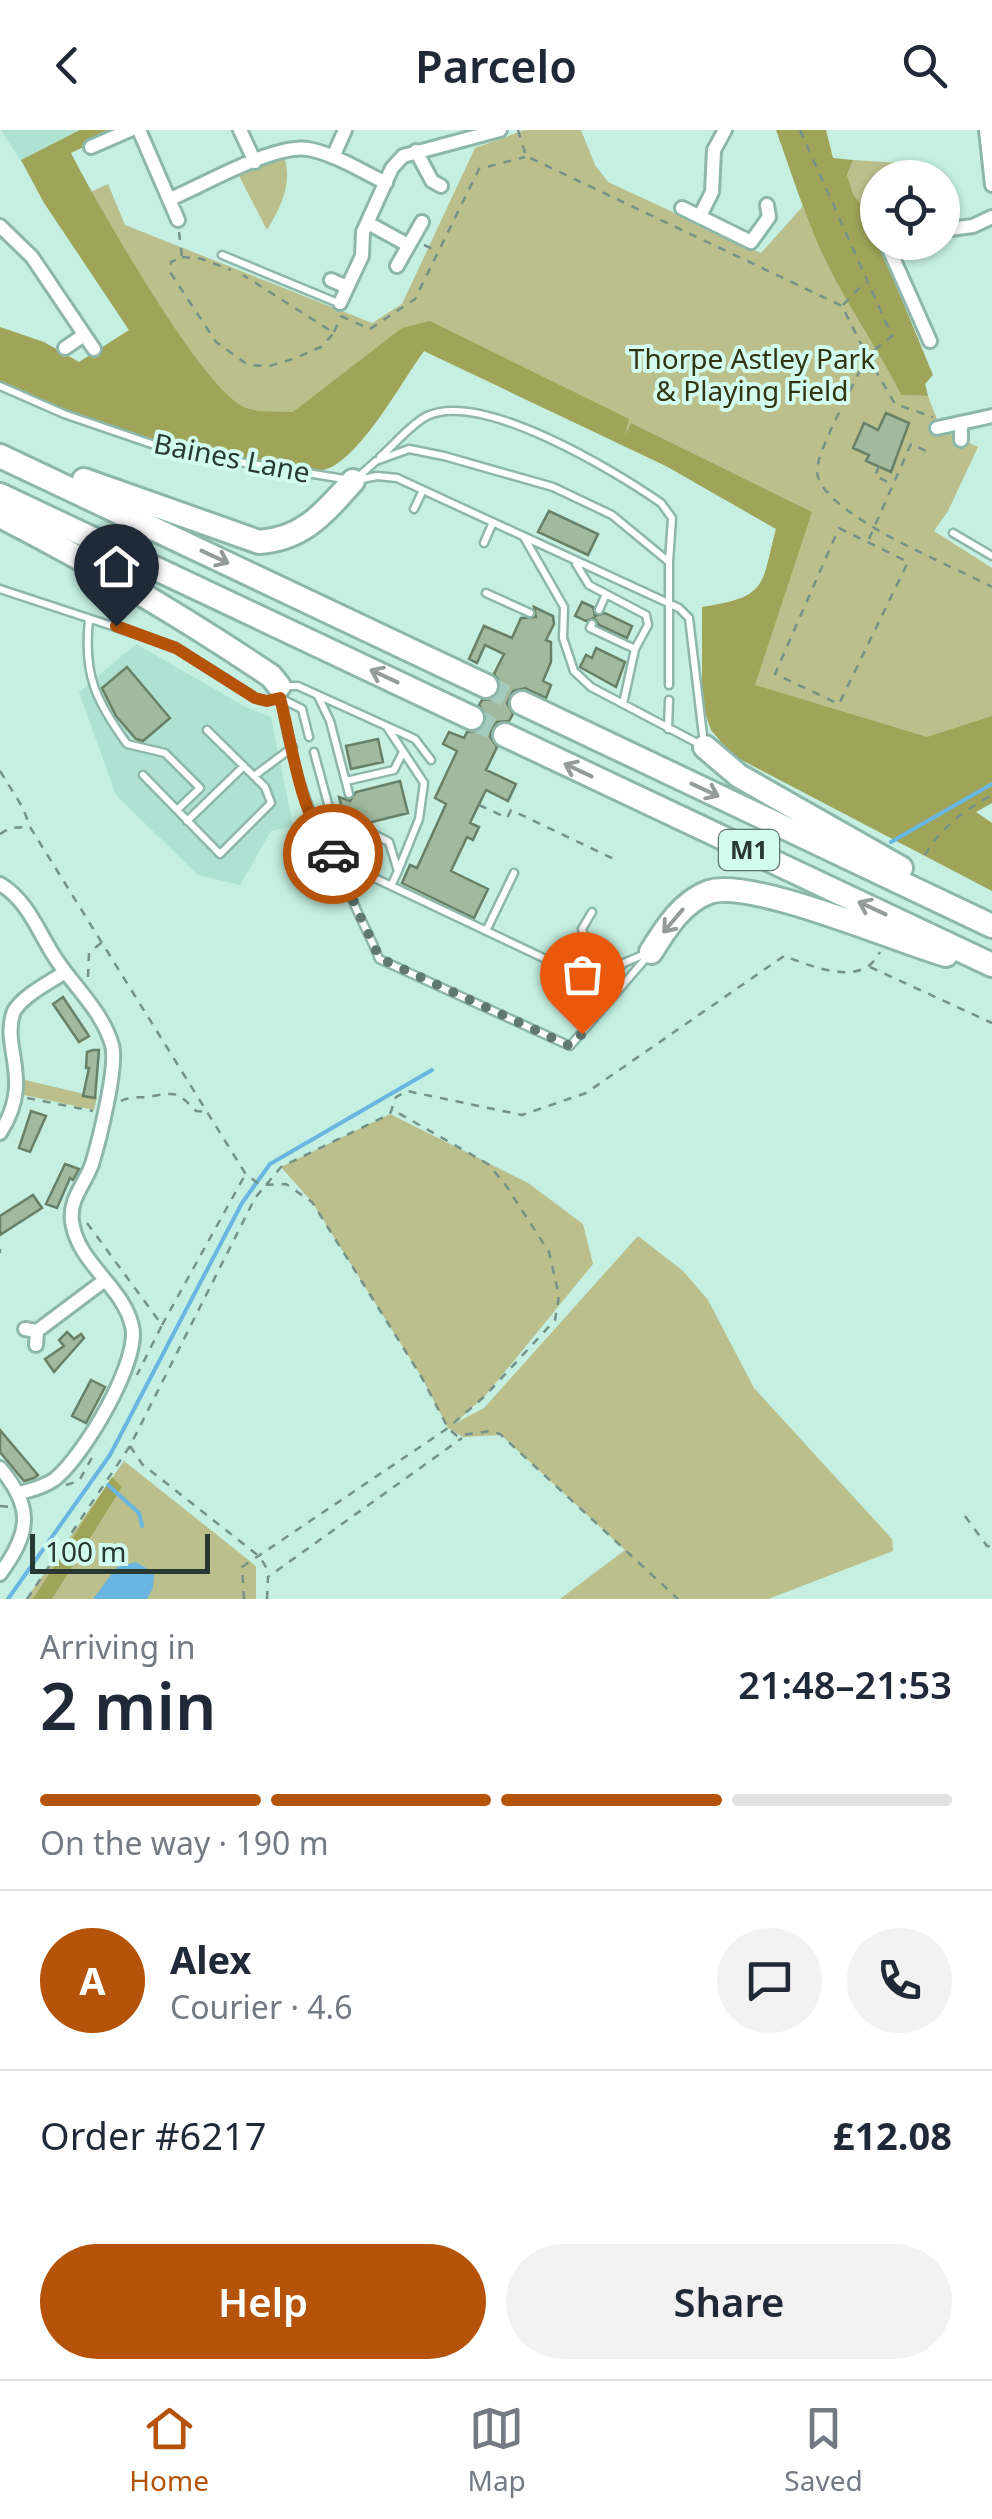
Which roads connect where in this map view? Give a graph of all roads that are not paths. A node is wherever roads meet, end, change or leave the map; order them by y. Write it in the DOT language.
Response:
graph roads {
  1 [pos="130,130"];
  2 [pos="139,130"];
  3 [pos="240,130"];
  4 [pos="345,130"];
  5 [pos="500,130"];
  6 [pos="725,130"];
  7 [pos="986,130"];
  8 [pos="449,136"];
  9 [pos="91,147"];
  10 [pos="416,150"];
  11 [pos="332,156"];
  12 [pos="255,162"];
  13 [pos="386,183"];
  14 [pos="992,185"];
  15 [pos="441,186"];
  16 [pos="170,200"];
  17 [pos="767,205"];
  18 [pos="682,208"];
  19 [pos="700,216"];
  20 [pos="992,217"];
  21 [pos="178,220"];
  22 [pos="422,222"];
  23 [pos="368,223"];
  24 [pos="0,226"];
  25 [pos="960,228"];
  26 [pos="415,244"];
  27 [pos="222,255"];
  28 [pos="896,260"];
  29 [pos="398,266"];
  30 [pos="331,280"];
  31 [pos="348,287"];
  32 [pos="340,310"];
  33 [pos="84,335"];
  34 [pos="930,341"];
  35 [pos="65,348"];
  36 [pos="94,350"];
  37 [pos="0,386"];
  38 [pos="992,416"];
  39 [pos="961,424"];
  40 [pos="937,428"];
  41 [pos="961,440"];
  42 [pos="0,453"];
  43 [pos="376,461"];
  44 [pos="353,481"];
  45 [pos="423,490"];
  46 [pos="0,495"];
  47 [pos="414,509"];
  48 [pos="0,516"];
  49 [pos="493,522"];
  50 [pos="953,533"];
  51 [pos="524,538"];
  52 [pos="484,543"];
  53 [pos="992,556"];
  54 [pos="576,562"];
  55 [pos="670,562"];
  56 [pos="0,589"];
  57 [pos="486,593"];
  58 [pos="606,594"];
  59 [pos="667,600"];
  60 [pos="598,610"];
  61 [pos="530,614"];
  62 [pos="89,620"];
  63 [pos="592,624"];
  64 [pos="635,648"];
  65 [pos="669,685"];
  66 [pos="486,686"];
  67 [pos="280,692"];
  68 [pos="317,695"];
  69 [pos="670,700"];
  70 [pos="522,704"];
  71 [pos="624,704"];
  72 [pos="472,718"];
  73 [pos="386,726"];
  74 [pos="668,729"];
  75 [pos="207,730"];
  76 [pos="505,735"];
  77 [pos="309,737"];
  78 [pos="293,746"];
  79 [pos="705,747"];
  80 [pos="314,752"];
  81 [pos="403,752"];
  82 [pos="430,760"];
  83 [pos="244,766"];
  84 [pos="144,775"];
  85 [pos="254,776"];
  86 [pos="346,781"];
  87 [pos="350,794"];
  88 [pos="177,810"];
  89 [pos="188,821"];
  90 [pos="358,826"];
  91 [pos="324,844"];
  92 [pos="345,864"];
  93 [pos="398,871"];
  94 [pos="514,873"];
  95 [pos="0,884"];
  96 [pos="391,886"];
  97 [pos="592,912"];
  98 [pos="992,925"];
  99 [pos="486,931"];
  100 [pos="651,952"];
  101 [pos="623,965"];
  102 [pos="992,967"];
  103 [pos="65,972"];
  104 [pos="3,1044"];
  105 [pos="0,1133"];
  106 [pos="105,1280"];
  107 [pos="33,1335"];
  108 [pos="0,1468"];
  109 [pos="20,1492"];
  110 [pos="0,1574"];
  1 -- 9 [label="street"];
  2 -- 16 [label="street"];
  3 -- 12 [label="street"];
  4 -- 11 [label="street"];
  5 -- 8 [label="street"];
  6 -- 19 [label="street"];
  7 -- 14 [label="street"];
  8 -- 10 [label="street"];
  10 -- 13 [label="street"];
  10 -- 15 [label="street"];
  11 -- 12 [label="street"];
  11 -- 13 [label="street"];
  12 -- 16 [label="street"];
  13 -- 23 [label="street"];
  16 -- 21 [label="street"];
  17 -- 19 [label="street"];
  18 -- 19 [label="street"];
  20 -- 25 [label="street"];
  22 -- 26 [label="street"];
  23 -- 26 [label="street"];
  23 -- 31 [label="street"];
  24 -- 33 [label="street"];
  26 -- 29 [label="street"];
  27 -- 32 [label="lane"];
  28 -- 34 [label="street"];
  30 -- 31 [label="street"];
  31 -- 32 [label="street"];
  33 -- 35 [label="street"];
  33 -- 36 [label="street"];
  37 -- 44 [label="lane, Baines Lane"];
  38 -- 39 [label="street"];
  39 -- 40 [label="street"];
  39 -- 41 [label="street"];
  42 -- 44 [label="highway"];
  42 -- 66 [label="highway, one-way"];
  43 -- 44 [label="lane"];
  43 -- 55 [label="lane"];
  43 -- 55 [label="lane"];
  44 -- 45 [label="lane, Baines Lane"];
  45 -- 47 [label="lane"];
  45 -- 49 [label="lane, Baines Lane"];
  72 -- 46 [label="highway, one-way"];
  48 -- 67 [label="highway"];
  49 -- 51 [label="lane, Baines Lane"];
  49 -- 52 [label="lane"];
  50 -- 53 [label="lane"];
  51 -- 54 [label="lane, Baines Lane"];
  51 -- 71 [label="lane"];
  54 -- 58 [label="lane"];
  54 -- 59 [label="lane, Baines Lane"];
  55 -- 59 [label="lane"];
  56 -- 62 [label="lane"];
  57 -- 61 [label="lane"];
  58 -- 60 [label="lane"];
  58 -- 64 [label="lane"];
  59 -- 65 [label="lane"];
  59 -- 79 [label="lane"];
  62 -- 67 [label="lane"];
  62 -- 88 [label="lane"];
  63 -- 64 [label="lane"];
  64 -- 71 [label="lane"];
  67 -- 68 [label="lane"];
  67 -- 77 [label="lane"];
  67 -- 78 [label="lane"];
  68 -- 73 [label="lane"];
  68 -- 86 [label="lane"];
  69 -- 74 [label="lane"];
  70 -- 98 [label="highway, M1, one-way"];
  71 -- 74 [label="lane"];
  73 -- 81 [label="lane"];
  73 -- 82 [label="lane"];
  74 -- 79 [label="lane"];
  75 -- 83 [label="lane"];
  102 -- 76 [label="highway, M1, one-way"];
  78 -- 85 [label="lane"];
  78 -- 91 [label="lane"];
  79 -- 98 [label="highway"];
  80 -- 91 [label="lane"];
  81 -- 86 [label="lane"];
  81 -- 93 [label="lane"];
  83 -- 85 [label="lane"];
  83 -- 89 [label="lane"];
  84 -- 88 [label="lane"];
  85 -- 89 [label="lane"];
  86 -- 87 [label="lane"];
  88 -- 89 [label="lane"];
  90 -- 93 [label="lane"];
  91 -- 92 [label="lane"];
  92 -- 96 [label="lane"];
  92 -- 100 [label="lane"];
  93 -- 96 [label="lane"];
  94 -- 99 [label="lane"];
  95 -- 103 [label="street"];
  96 -- 99 [label="lane"];
  97 -- 101 [label="lane"];
  99 -- 101 [label="lane"];
  100 -- 101 [label="lane"];
  102 -- 100 [label="highway, one-way"];
  103 -- 104 [label="street"];
  103 -- 106 [label="street"];
  104 -- 105 [label="street"];
  106 -- 107 [label="street"];
  106 -- 109 [label="street"];
  108 -- 109 [label="street"];
  109 -- 110 [label="street"];
}
